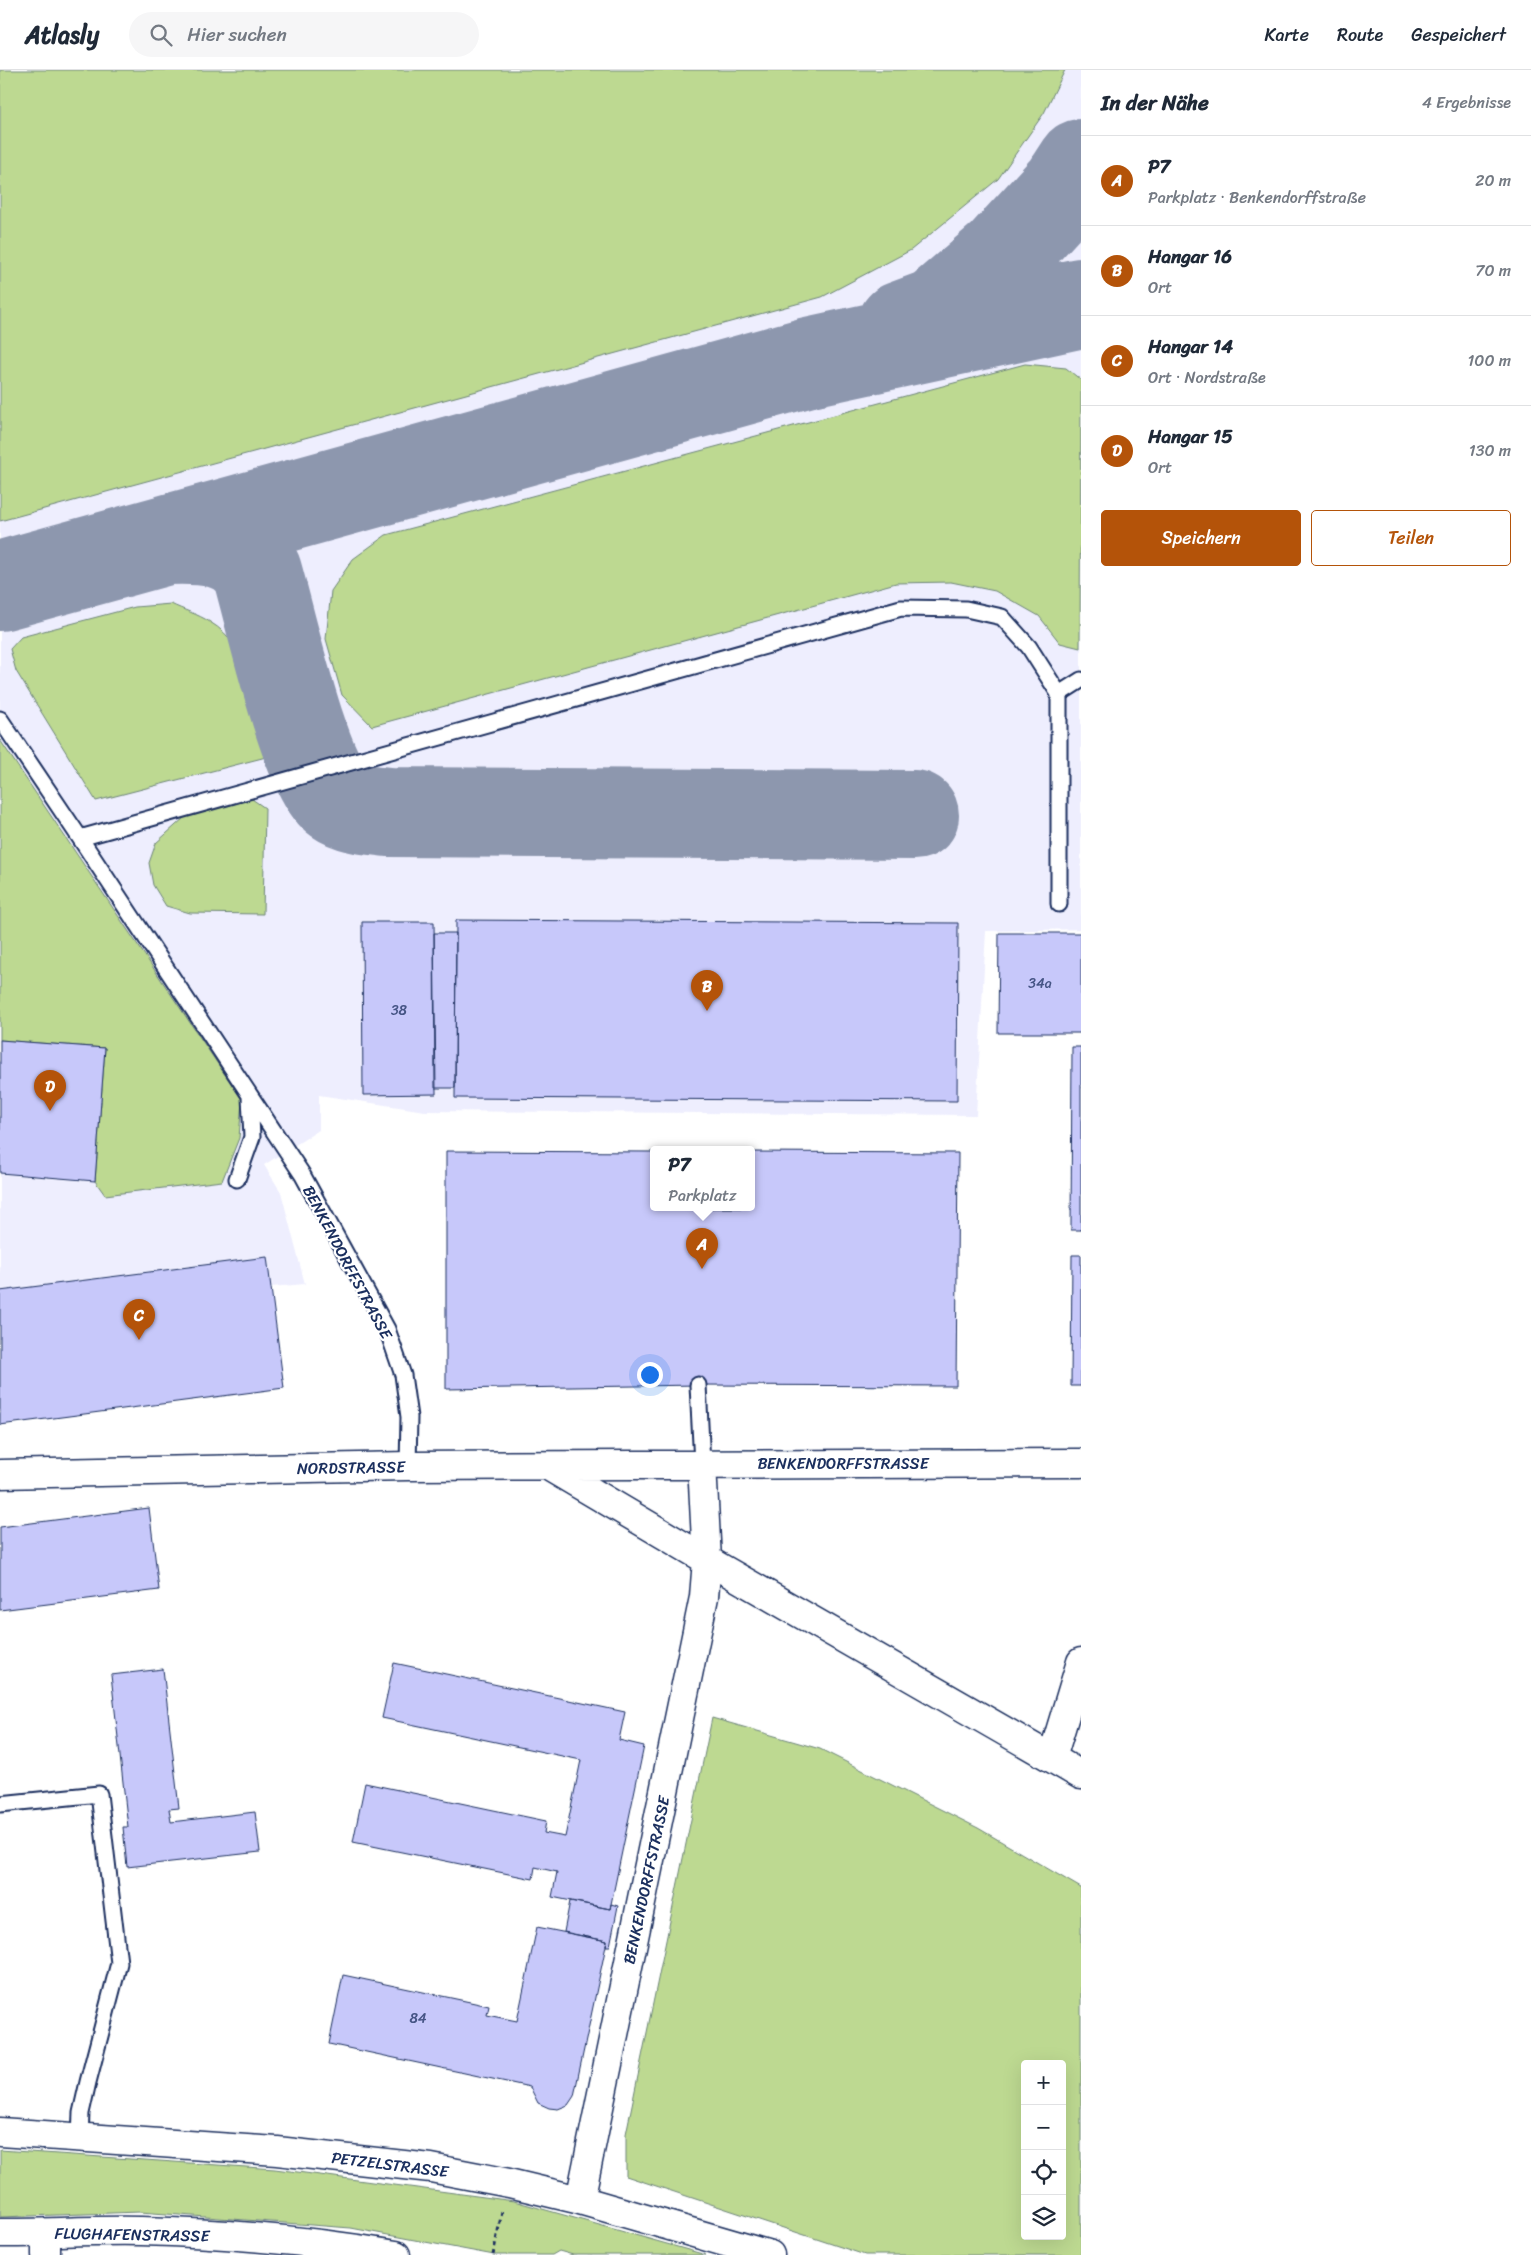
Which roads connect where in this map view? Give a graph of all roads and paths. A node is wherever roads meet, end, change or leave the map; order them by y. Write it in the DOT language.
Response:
graph roads {
  1 [pos="1081,680"];
  2 [pos="1059,694"];
  3 [pos="0,719"];
  4 [pos="80,838"];
  5 [pos="1059,904"];
  6 [pos="250,1095"];
  7 [pos="236,1179"];
  8 [pos="698,1385"];
  9 [pos="1081,1463"];
  10 [pos="702,1464"];
  11 [pos="548,1465"];
  12 [pos="408,1466"];
  13 [pos="0,1474"];
  14 [pos="707,1560"];
  15 [pos="1081,1662"];
  16 [pos="1052,1758"];
  17 [pos="1081,1775"];
  18 [pos="0,1804"];
  19 [pos="0,2132"];
  20 [pos="80,2138"];
  21 [pos="509,2182"];
  22 [pos="580,2200"];
  23 [pos="0,2233"];
  24 [pos="46,2244"];
  25 [pos="0,2249"];
  26 [pos="396,2255"];
  27 [pos="493,2255"];
  28 [pos="770,2255"];
  1 -- 2 [label="lane"];
  2 -- 4 [label="lane"];
  2 -- 5 [label="lane"];
  3 -- 4 [label="lane, BENKENDORFFSTRASSE"];
  4 -- 6 [label="lane, BENKENDORFFSTRASSE"];
  6 -- 7 [label="lane"];
  6 -- 12 [label="lane, BENKENDORFFSTRASSE"];
  8 -- 10 [label="lane"];
  9 -- 10 [label="street, BENKENDORFFSTRASSE"];
  10 -- 11 [label="street, NORDSTRASSE"];
  10 -- 14 [label="street, BENKENDORFFSTRASSE"];
  11 -- 12 [label="street, NORDSTRASSE"];
  11 -- 14 [label="street"];
  12 -- 13 [label="street, NORDSTRASSE"];
  14 -- 16 [label="street"];
  14 -- 22 [label="street, BENKENDORFFSTRASSE"];
  15 -- 16 [label="street"];
  16 -- 17 [label="street"];
  18 -- 20 [label="lane"];
  19 -- 20 [label="street, PETZELSTRASSE"];
  20 -- 21 [label="street, PETZELSTRASSE"];
  21 -- 22 [label="street, PETZELSTRASSE"];
  21 -- 27 [label="path"];
  22 -- 28 [label="street, PETZELSTRASSE"];
  23 -- 24 [label="street, FLUGHAFENSTRASSE"];
  24 -- 25 [label="street, FLUGHAFENSTRASSE"];
  24 -- 26 [label="street, FLUGHAFENSTRASSE"];
}
